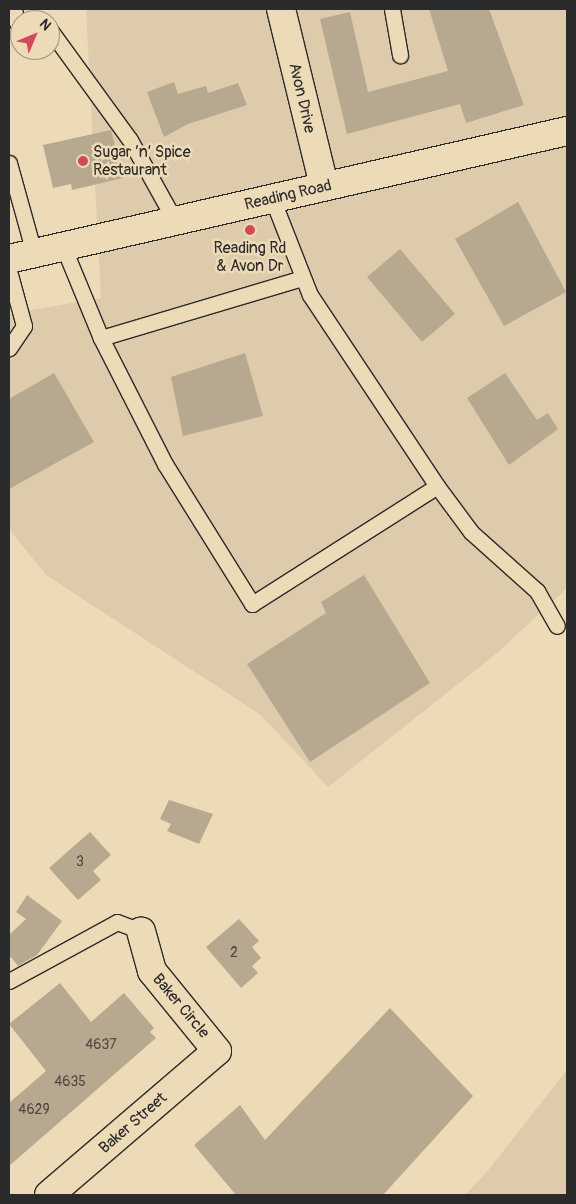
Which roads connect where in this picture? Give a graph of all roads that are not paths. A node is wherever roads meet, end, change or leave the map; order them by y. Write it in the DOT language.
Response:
graph roads {
  1 [pos="281,9"];
  2 [pos="392,9"];
  3 [pos="60,44"];
  4 [pos="400,55"];
  5 [pos="567,131"];
  6 [pos="9,163"];
  7 [pos="324,186"];
  8 [pos="272,198"];
  9 [pos="174,221"];
  10 [pos="63,246"];
  11 [pos="21,256"];
  12 [pos="9,270"];
  13 [pos="302,278"];
  14 [pos="100,338"];
  15 [pos="9,348"];
  16 [pos="437,486"];
  17 [pos="557,626"];
  18 [pos="141,931"];
  19 [pos="9,981"];
  20 [pos="217,1051"];
  21 [pos="50,1195"];
  1 -- 7 [label="main road, Avon Drive"];
  2 -- 4 [label="lane"];
  3 -- 9 [label="lane"];
  5 -- 7 [label="main road, Reading Road"];
  6 -- 11 [label="lane"];
  7 -- 8 [label="main road, Reading Road"];
  8 -- 9 [label="main road, Reading Road"];
  8 -- 13 [label="lane"];
  9 -- 10 [label="main road, Reading Road"];
  10 -- 11 [label="main road, Reading Road"];
  10 -- 14 [label="lane"];
  12 -- 15 [label="lane"];
  13 -- 14 [label="lane"];
  13 -- 16 [label="lane"];
  14 -- 16 [label="lane"];
  16 -- 17 [label="lane"];
  18 -- 19 [label="lane"];
  18 -- 20 [label="main road, Baker Circle"];
  20 -- 21 [label="main road, Baker Street"];
}
